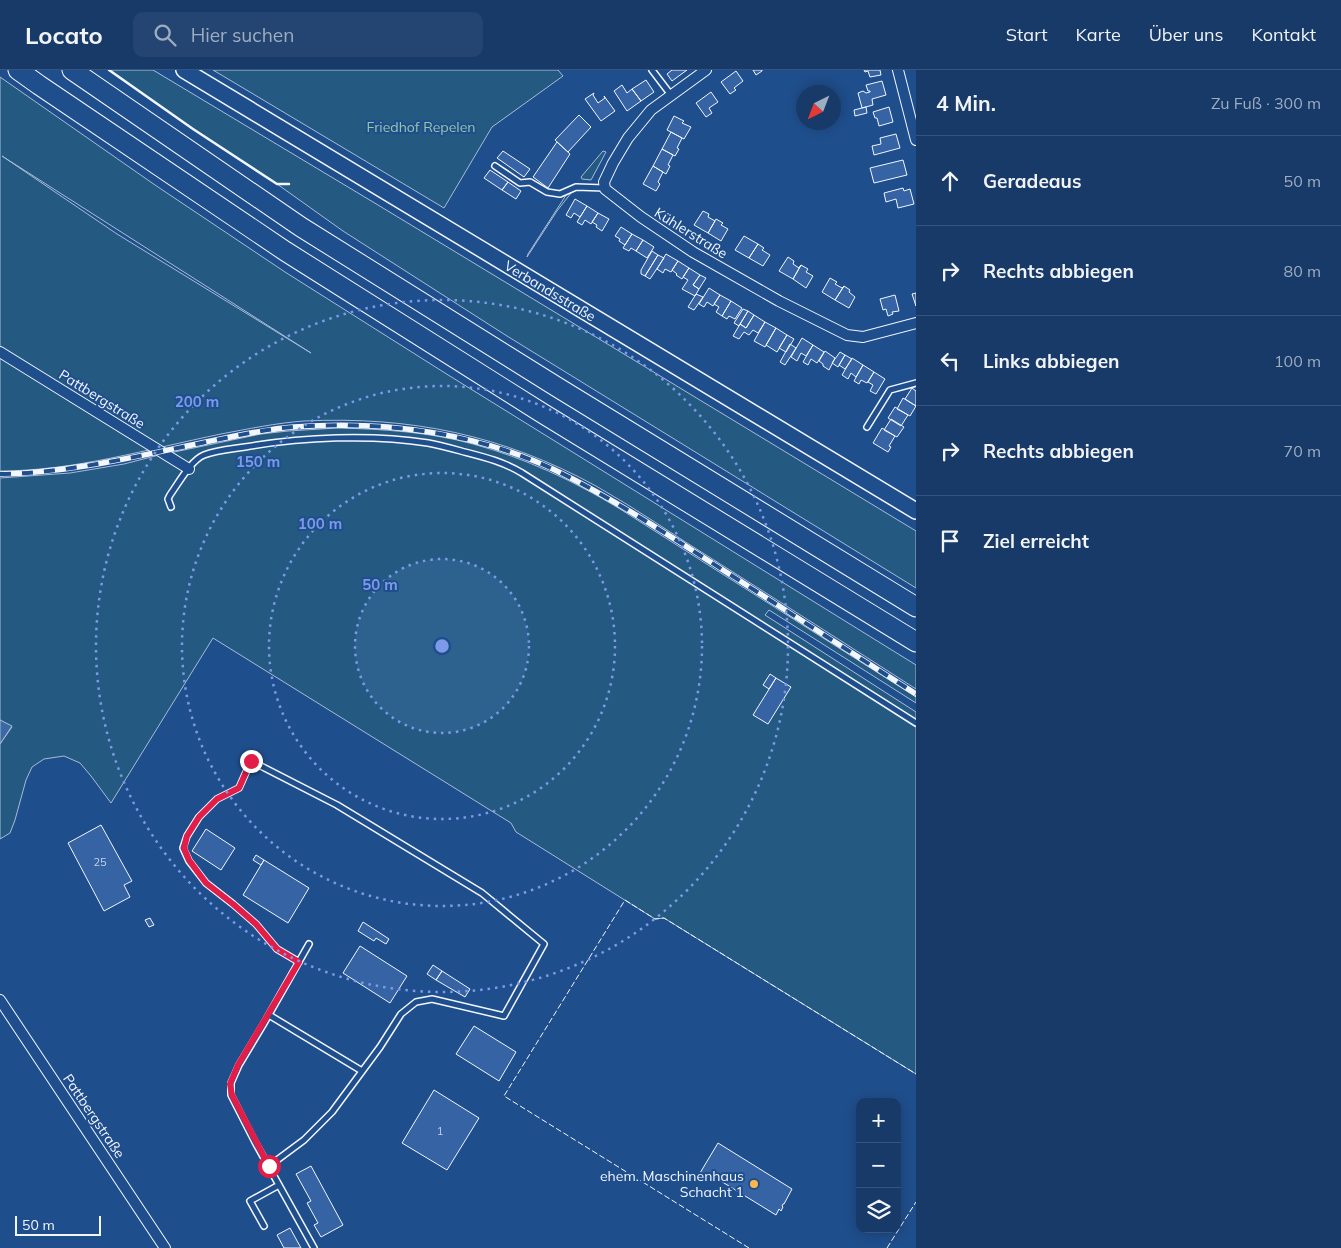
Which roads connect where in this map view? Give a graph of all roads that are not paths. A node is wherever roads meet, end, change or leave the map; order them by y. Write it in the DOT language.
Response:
graph roads {
  1 [pos="18,70"];
  2 [pos="72,70"];
  3 [pos="184,70"];
  4 [pos="652,70"];
  5 [pos="706,70"];
  6 [pos="898,70"];
  7 [pos="671,95"];
  8 [pos="916,140"];
  9 [pos="495,166"];
  10 [pos="605,188"];
  11 [pos="916,323"];
  12 [pos="0,352"];
  13 [pos="916,383"];
  14 [pos="867,427"];
  15 [pos="189,469"];
  16 [pos="171,506"];
  17 [pos="916,511"];
  18 [pos="916,607"];
  19 [pos="916,642"];
  20 [pos="916,723"];
  21 [pos="309,944"];
  22 [pos="299,962"];
  23 [pos="0,1000"];
  24 [pos="268,1015"];
  25 [pos="362,1071"];
  26 [pos="269,1166"];
  27 [pos="279,1185"];
  28 [pos="264,1226"];
  29 [pos="165,1248"];
  30 [pos="314,1248"];
  1 -- 19 [label="highway"];
  2 -- 18 [label="highway"];
  3 -- 17 [label="main road, Verbandsstraße"];
  4 -- 7 [label="lane"];
  5 -- 7 [label="street"];
  6 -- 8 [label="street"];
  7 -- 10 [label="street"];
  9 -- 10 [label="lane"];
  10 -- 11 [label="street, Kühlerstraße"];
  12 -- 15 [label="street, Pattbergstraße"];
  13 -- 14 [label="lane"];
  15 -- 16 [label="lane"];
  15 -- 20 [label="lane"];
  21 -- 22 [label="lane"];
  22 -- 24 [label="lane"];
  22 -- 25 [label="lane"];
  23 -- 29 [label="street, Pattbergstraße"];
  24 -- 25 [label="lane"];
  24 -- 26 [label="lane"];
  25 -- 26 [label="lane"];
  26 -- 27 [label="lane"];
  27 -- 28 [label="lane"];
  27 -- 30 [label="lane"];
}
